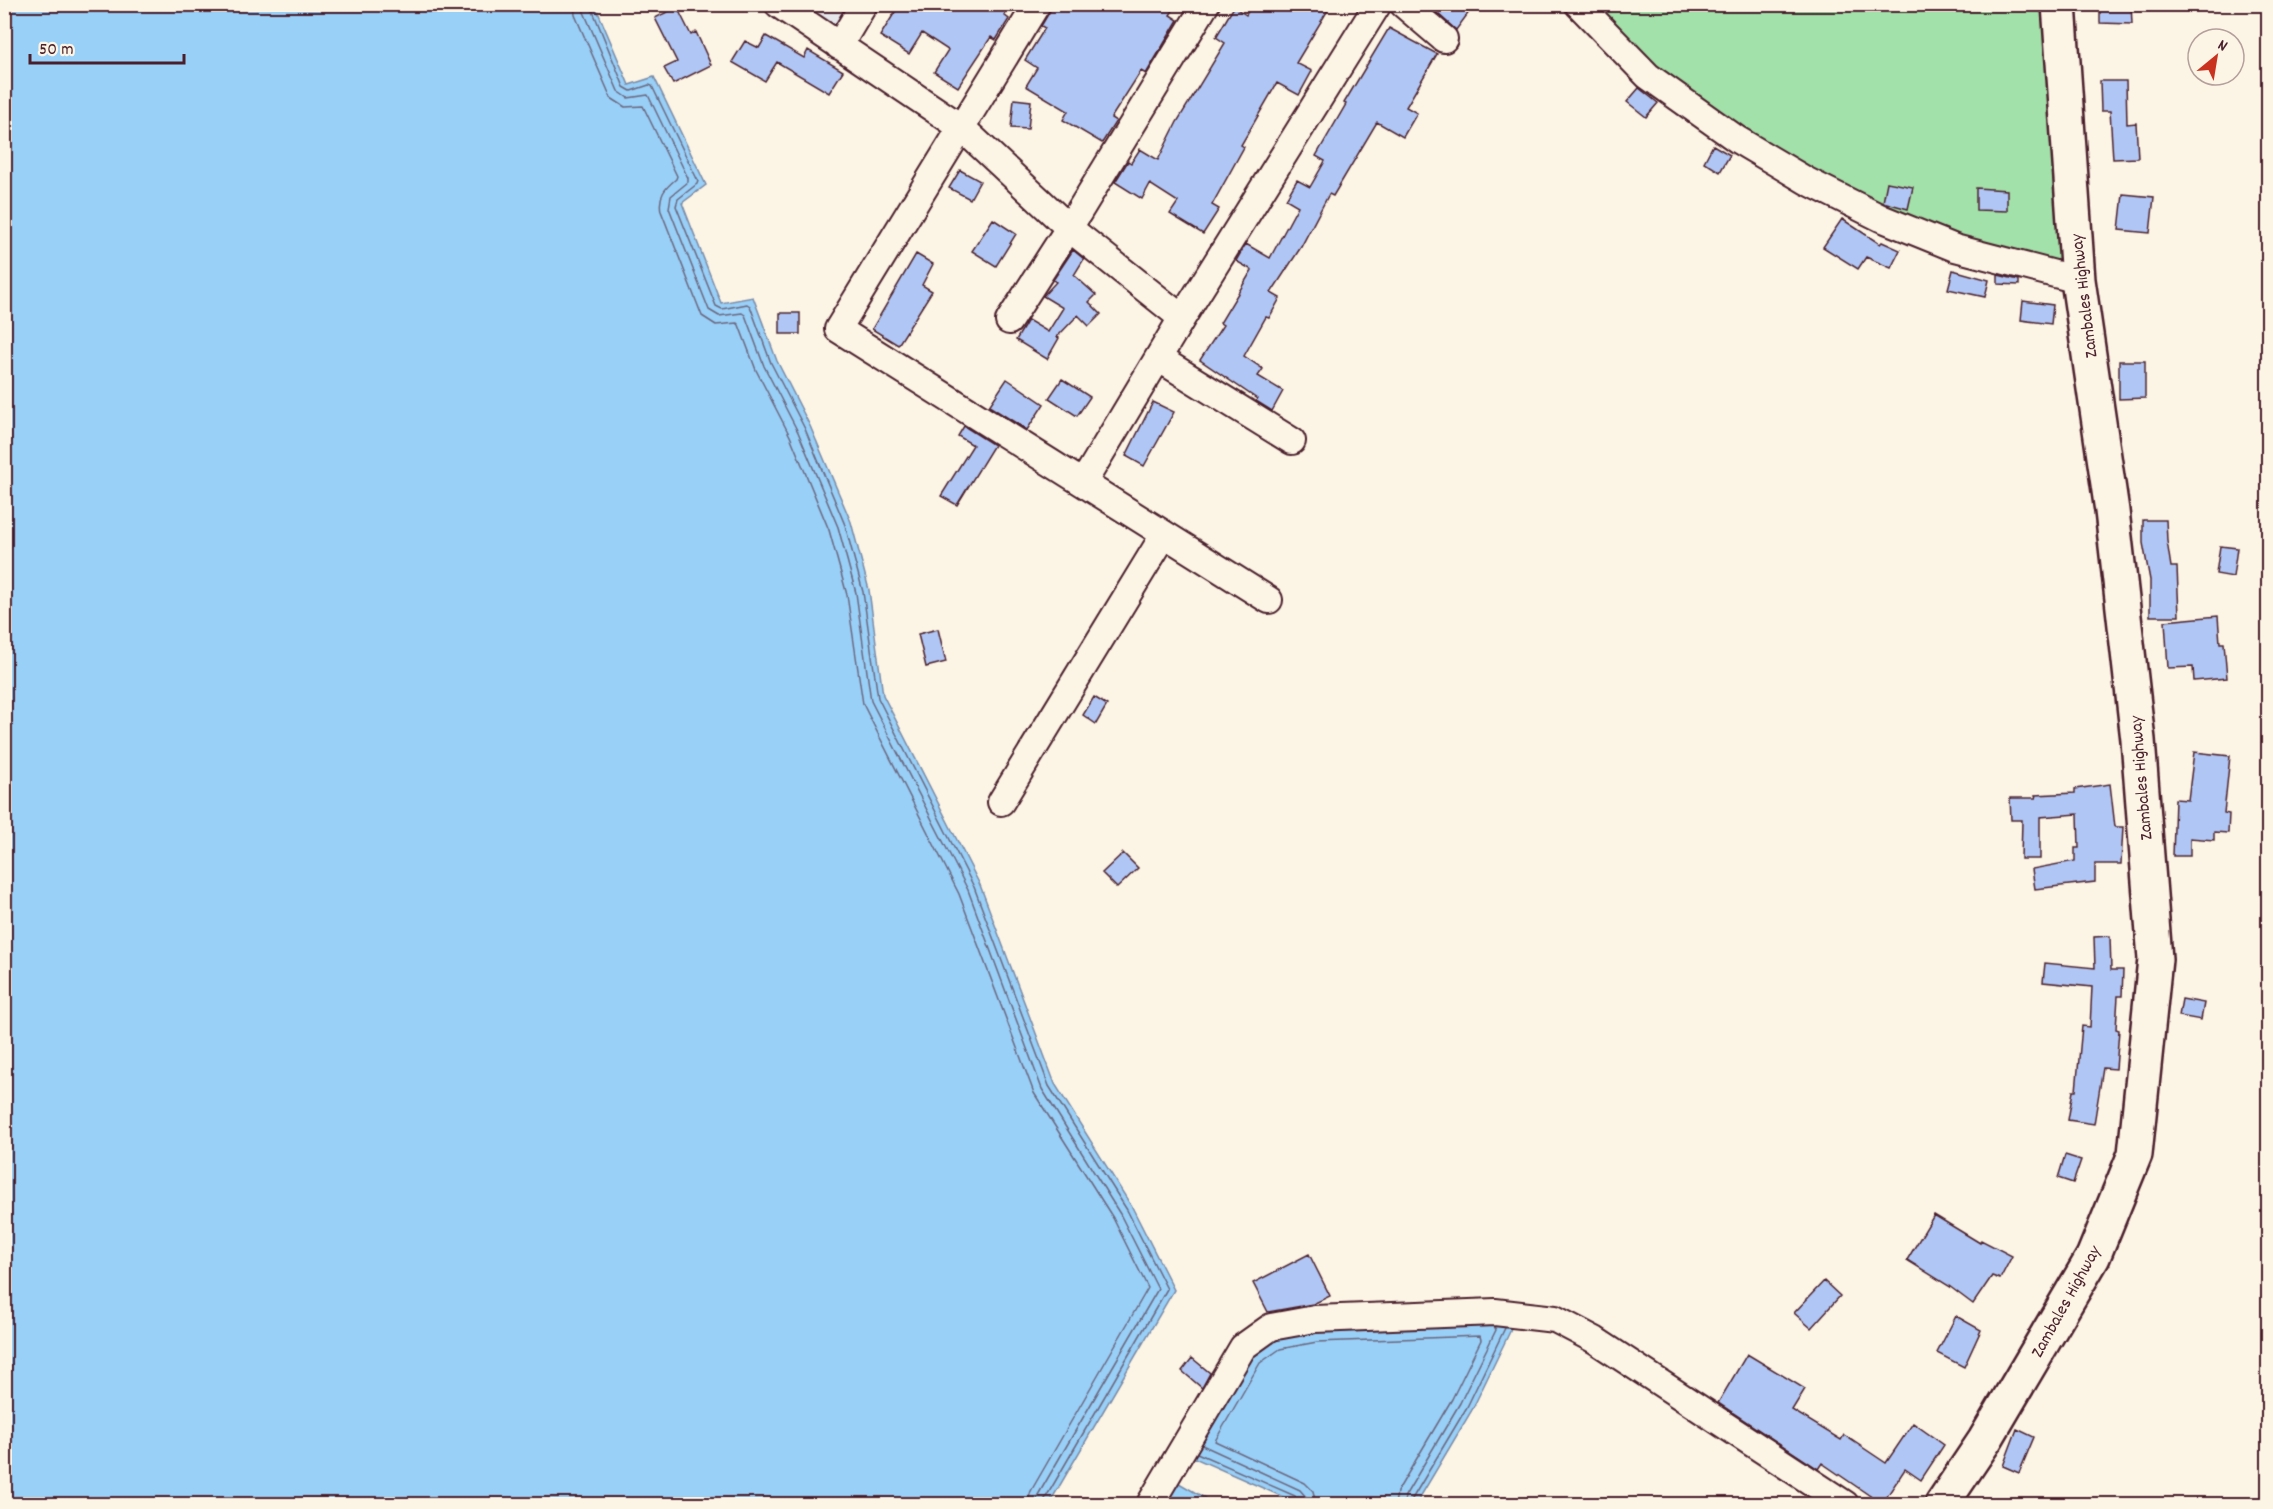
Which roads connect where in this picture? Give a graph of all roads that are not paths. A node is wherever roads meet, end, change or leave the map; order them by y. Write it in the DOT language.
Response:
graph roads {
  1 [pos="778,4"];
  2 [pos="864,4"];
  3 [pos="1037,4"];
  4 [pos="1206,4"];
  5 [pos="1378,4"];
  6 [pos="1403,4"];
  7 [pos="1578,4"];
  8 [pos="2059,4"];
  9 [pos="1444,39"];
  10 [pos="839,46"];
  11 [pos="962,128"];
  12 [pos="1069,228"];
  13 [pos="2078,280"];
  14 [pos="1182,318"];
  15 [pos="1009,321"];
  16 [pos="1158,358"];
  17 [pos="1292,441"];
  18 [pos="1083,483"];
  19 [pos="1164,535"];
  20 [pos="1269,600"];
  21 [pos="1001,802"];
  22 [pos="1150,1504"];
  23 [pos="1845,1504"];
  24 [pos="1942,1504"];
  1 -- 10 [label="street"];
  2 -- 10 [label="street"];
  3 -- 11 [label="street"];
  4 -- 12 [label="street"];
  5 -- 14 [label="street"];
  6 -- 9 [label="street"];
  7 -- 13 [label="street"];
  8 -- 13 [label="main road, Zambales Highway"];
  10 -- 11 [label="street"];
  11 -- 12 [label="street"];
  11 -- 18 [label="street"];
  12 -- 14 [label="street"];
  12 -- 15 [label="street"];
  13 -- 24 [label="main road, Zambales Highway"];
  14 -- 16 [label="street"];
  16 -- 17 [label="street"];
  16 -- 18 [label="street"];
  18 -- 19 [label="street"];
  19 -- 20 [label="street"];
  19 -- 21 [label="street"];
  22 -- 23 [label="street"];
}
